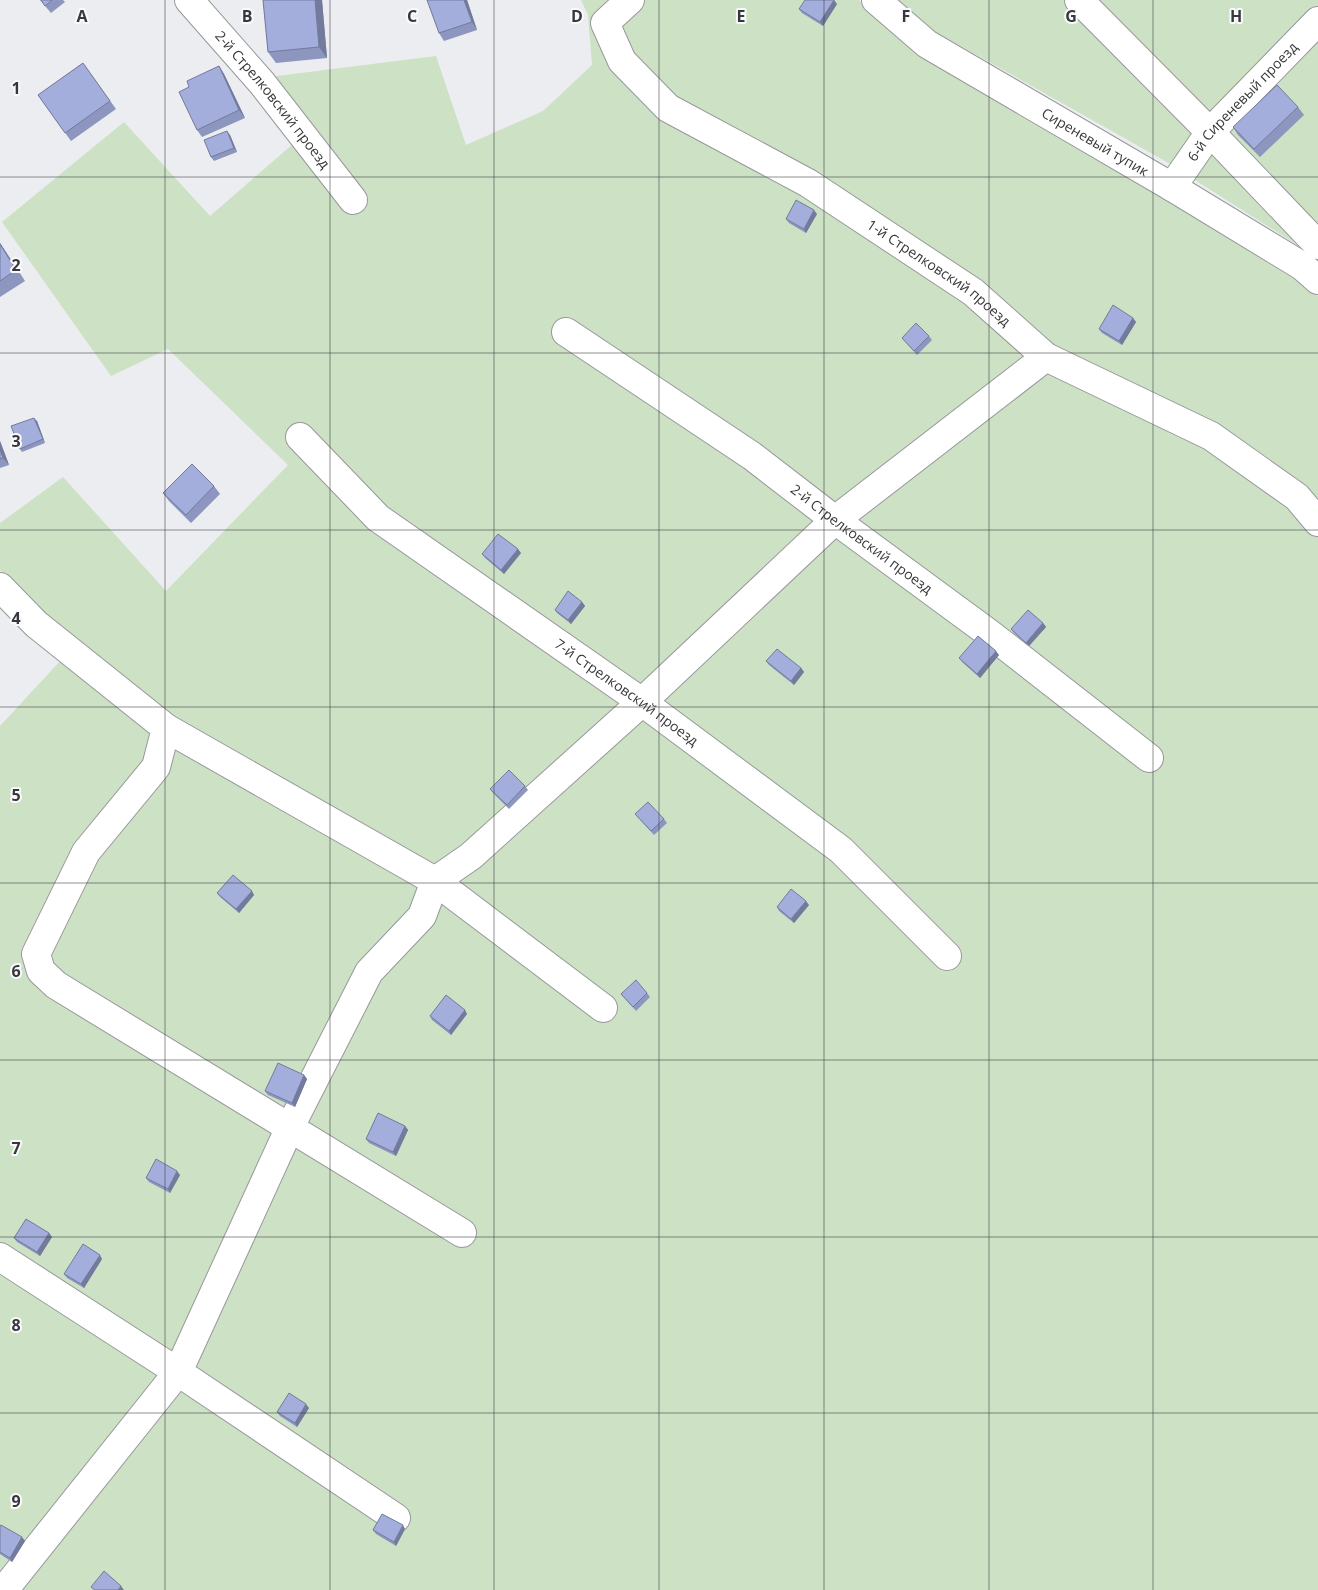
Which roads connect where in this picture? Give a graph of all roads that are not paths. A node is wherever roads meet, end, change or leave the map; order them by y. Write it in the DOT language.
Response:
graph roads {
  1 [pos="189,0"];
  2 [pos="630,0"];
  3 [pos="876,0"];
  4 [pos="1079,0"];
  5 [pos="1318,21"];
  6 [pos="1210,132"];
  7 [pos="1172,187"];
  8 [pos="353,200"];
  9 [pos="1318,245"];
  10 [pos="1318,280"];
  11 [pos="566,332"];
  12 [pos="1046,356"];
  13 [pos="300,437"];
  14 [pos="835,520"];
  15 [pos="1318,522"];
  16 [pos="0,587"];
  17 [pos="642,702"];
  18 [pos="166,728"];
  19 [pos="1149,758"];
  20 [pos="435,881"];
  21 [pos="947,956"];
  22 [pos="604,1008"];
  23 [pos="290,1127"];
  24 [pos="462,1233"];
  25 [pos="0,1257"];
  26 [pos="178,1372"];
  27 [pos="396,1518"];
  28 [pos="10,1584"];
  1 -- 8 [label="street, 2-й Стрелковский проезд"];
  2 -- 12 [label="street, 1-й Стрелковский проезд"];
  3 -- 7 [label="street, Сиреневый тупик"];
  4 -- 6 [label="street"];
  5 -- 6 [label="street, 6-й Сиреневый проезд"];
  6 -- 7 [label="street, 6-й Сиреневый проезд"];
  6 -- 9 [label="street"];
  7 -- 10 [label="street, Сиреневый тупик"];
  11 -- 14 [label="street, 2-й Стрелковский проезд"];
  12 -- 14 [label="street"];
  12 -- 15 [label="street, 1-й Стрелковский проезд"];
  13 -- 17 [label="street, 7-й Стрелковский проезд"];
  14 -- 17 [label="street"];
  14 -- 19 [label="street, 2-й Стрелковский проезд"];
  16 -- 18 [label="street"];
  17 -- 20 [label="street"];
  17 -- 21 [label="street, 7-й Стрелковский проезд"];
  18 -- 20 [label="street"];
  18 -- 23 [label="street"];
  20 -- 22 [label="street"];
  20 -- 23 [label="street"];
  23 -- 24 [label="street"];
  23 -- 26 [label="street"];
  25 -- 26 [label="street"];
  26 -- 27 [label="street"];
  26 -- 28 [label="street"];
}
